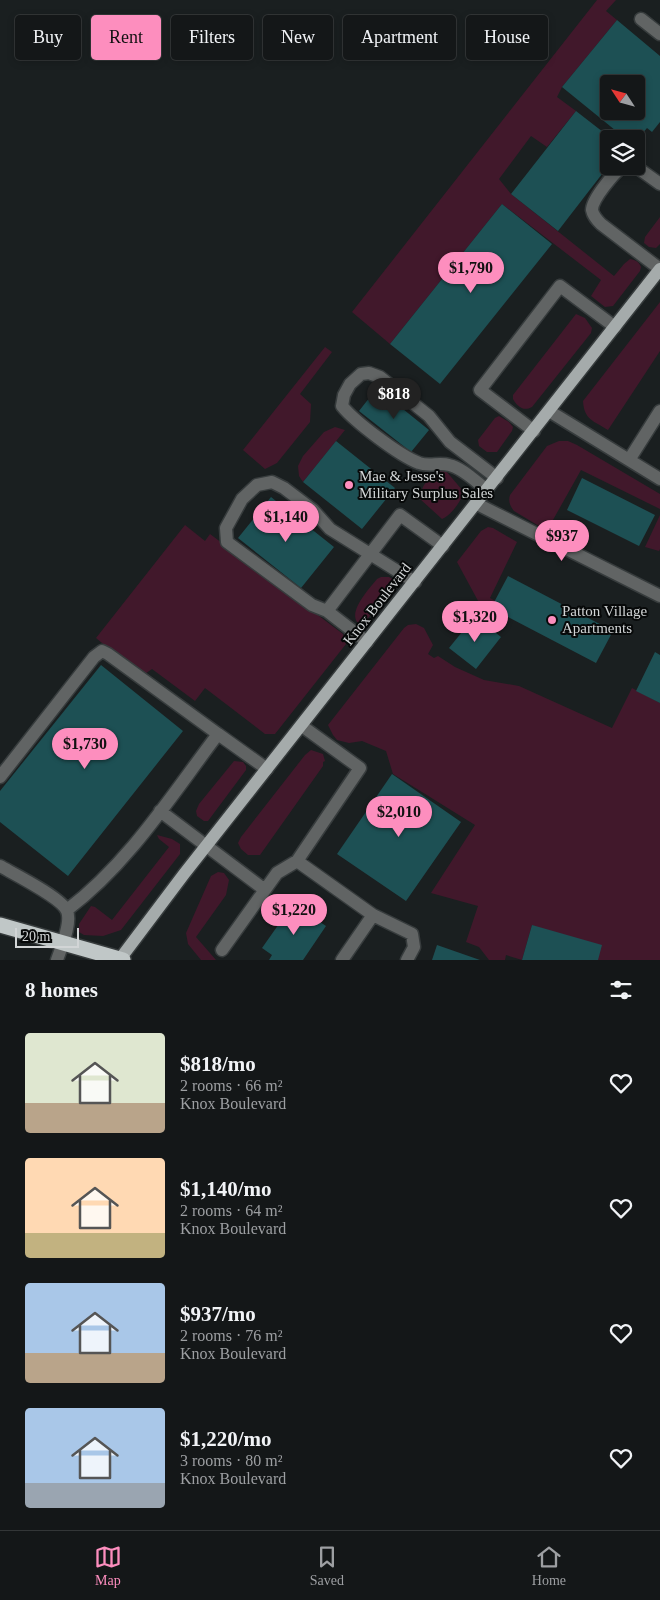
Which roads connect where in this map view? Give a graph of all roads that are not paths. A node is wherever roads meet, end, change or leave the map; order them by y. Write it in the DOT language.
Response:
graph roads {
  1 [pos="641,19"];
  2 [pos="660,34"];
  3 [pos="645,173"];
  4 [pos="614,175"];
  5 [pos="660,184"];
  6 [pos="660,269"];
  7 [pos="615,327"];
  8 [pos="549,411"];
  9 [pos="660,411"];
  10 [pos="534,431"];
  11 [pos="629,460"];
  12 [pos="497,478"];
  13 [pos="660,479"];
  14 [pos="487,490"];
  15 [pos="477,504"];
  16 [pos="443,546"];
  17 [pos="370,554"];
  18 [pos="415,582"];
  19 [pos="660,596"];
  20 [pos="327,611"];
  21 [pos="367,642"];
  22 [pos="302,726"];
  23 [pos="218,734"];
  24 [pos="267,769"];
  25 [pos="0,777"];
  26 [pos="160,810"];
  27 [pos="206,846"];
  28 [pos="297,861"];
  29 [pos="0,866"];
  30 [pos="265,890"];
  31 [pos="67,910"];
  32 [pos="373,915"];
  33 [pos="0,925"];
  34 [pos="63,943"];
  35 [pos="222,950"];
  36 [pos="57,960"];
  37 [pos="121,960"];
  38 [pos="342,960"];
  39 [pos="407,960"];
  1 -- 2 [label="street"];
  3 -- 5 [label="street"];
  4 -- 6 [label="street"];
  6 -- 7 [label="main road, Knox Boulevard"];
  7 -- 8 [label="main road, Knox Boulevard"];
  7 -- 10 [label="street"];
  8 -- 10 [label="main road, Knox Boulevard"];
  8 -- 11 [label="street"];
  9 -- 11 [label="street"];
  10 -- 12 [label="main road, Knox Boulevard"];
  11 -- 13 [label="street"];
  12 -- 14 [label="main road, Knox Boulevard"];
  12 -- 14 [label="street"];
  14 -- 15 [label="main road, Knox Boulevard"];
  15 -- 16 [label="main road, Knox Boulevard"];
  15 -- 19 [label="street"];
  16 -- 17 [label="street"];
  16 -- 18 [label="main road, Knox Boulevard"];
  17 -- 18 [label="street"];
  17 -- 20 [label="street"];
  17 -- 20 [label="street"];
  18 -- 21 [label="main road, Knox Boulevard"];
  20 -- 21 [label="street"];
  21 -- 22 [label="main road, Knox Boulevard"];
  22 -- 24 [label="main road, Knox Boulevard"];
  22 -- 28 [label="street"];
  23 -- 24 [label="street"];
  23 -- 25 [label="street"];
  23 -- 26 [label="street"];
  24 -- 27 [label="main road, Knox Boulevard"];
  26 -- 27 [label="street"];
  26 -- 31 [label="street"];
  27 -- 30 [label="street"];
  27 -- 37 [label="main road, Knox Boulevard"];
  28 -- 30 [label="street"];
  28 -- 32 [label="street"];
  29 -- 31 [label="street"];
  30 -- 35 [label="street"];
  31 -- 34 [label="street"];
  32 -- 38 [label="street"];
  32 -- 39 [label="street"];
  33 -- 34 [label="highway"];
  34 -- 36 [label="street"];
  34 -- 37 [label="highway"];
}
